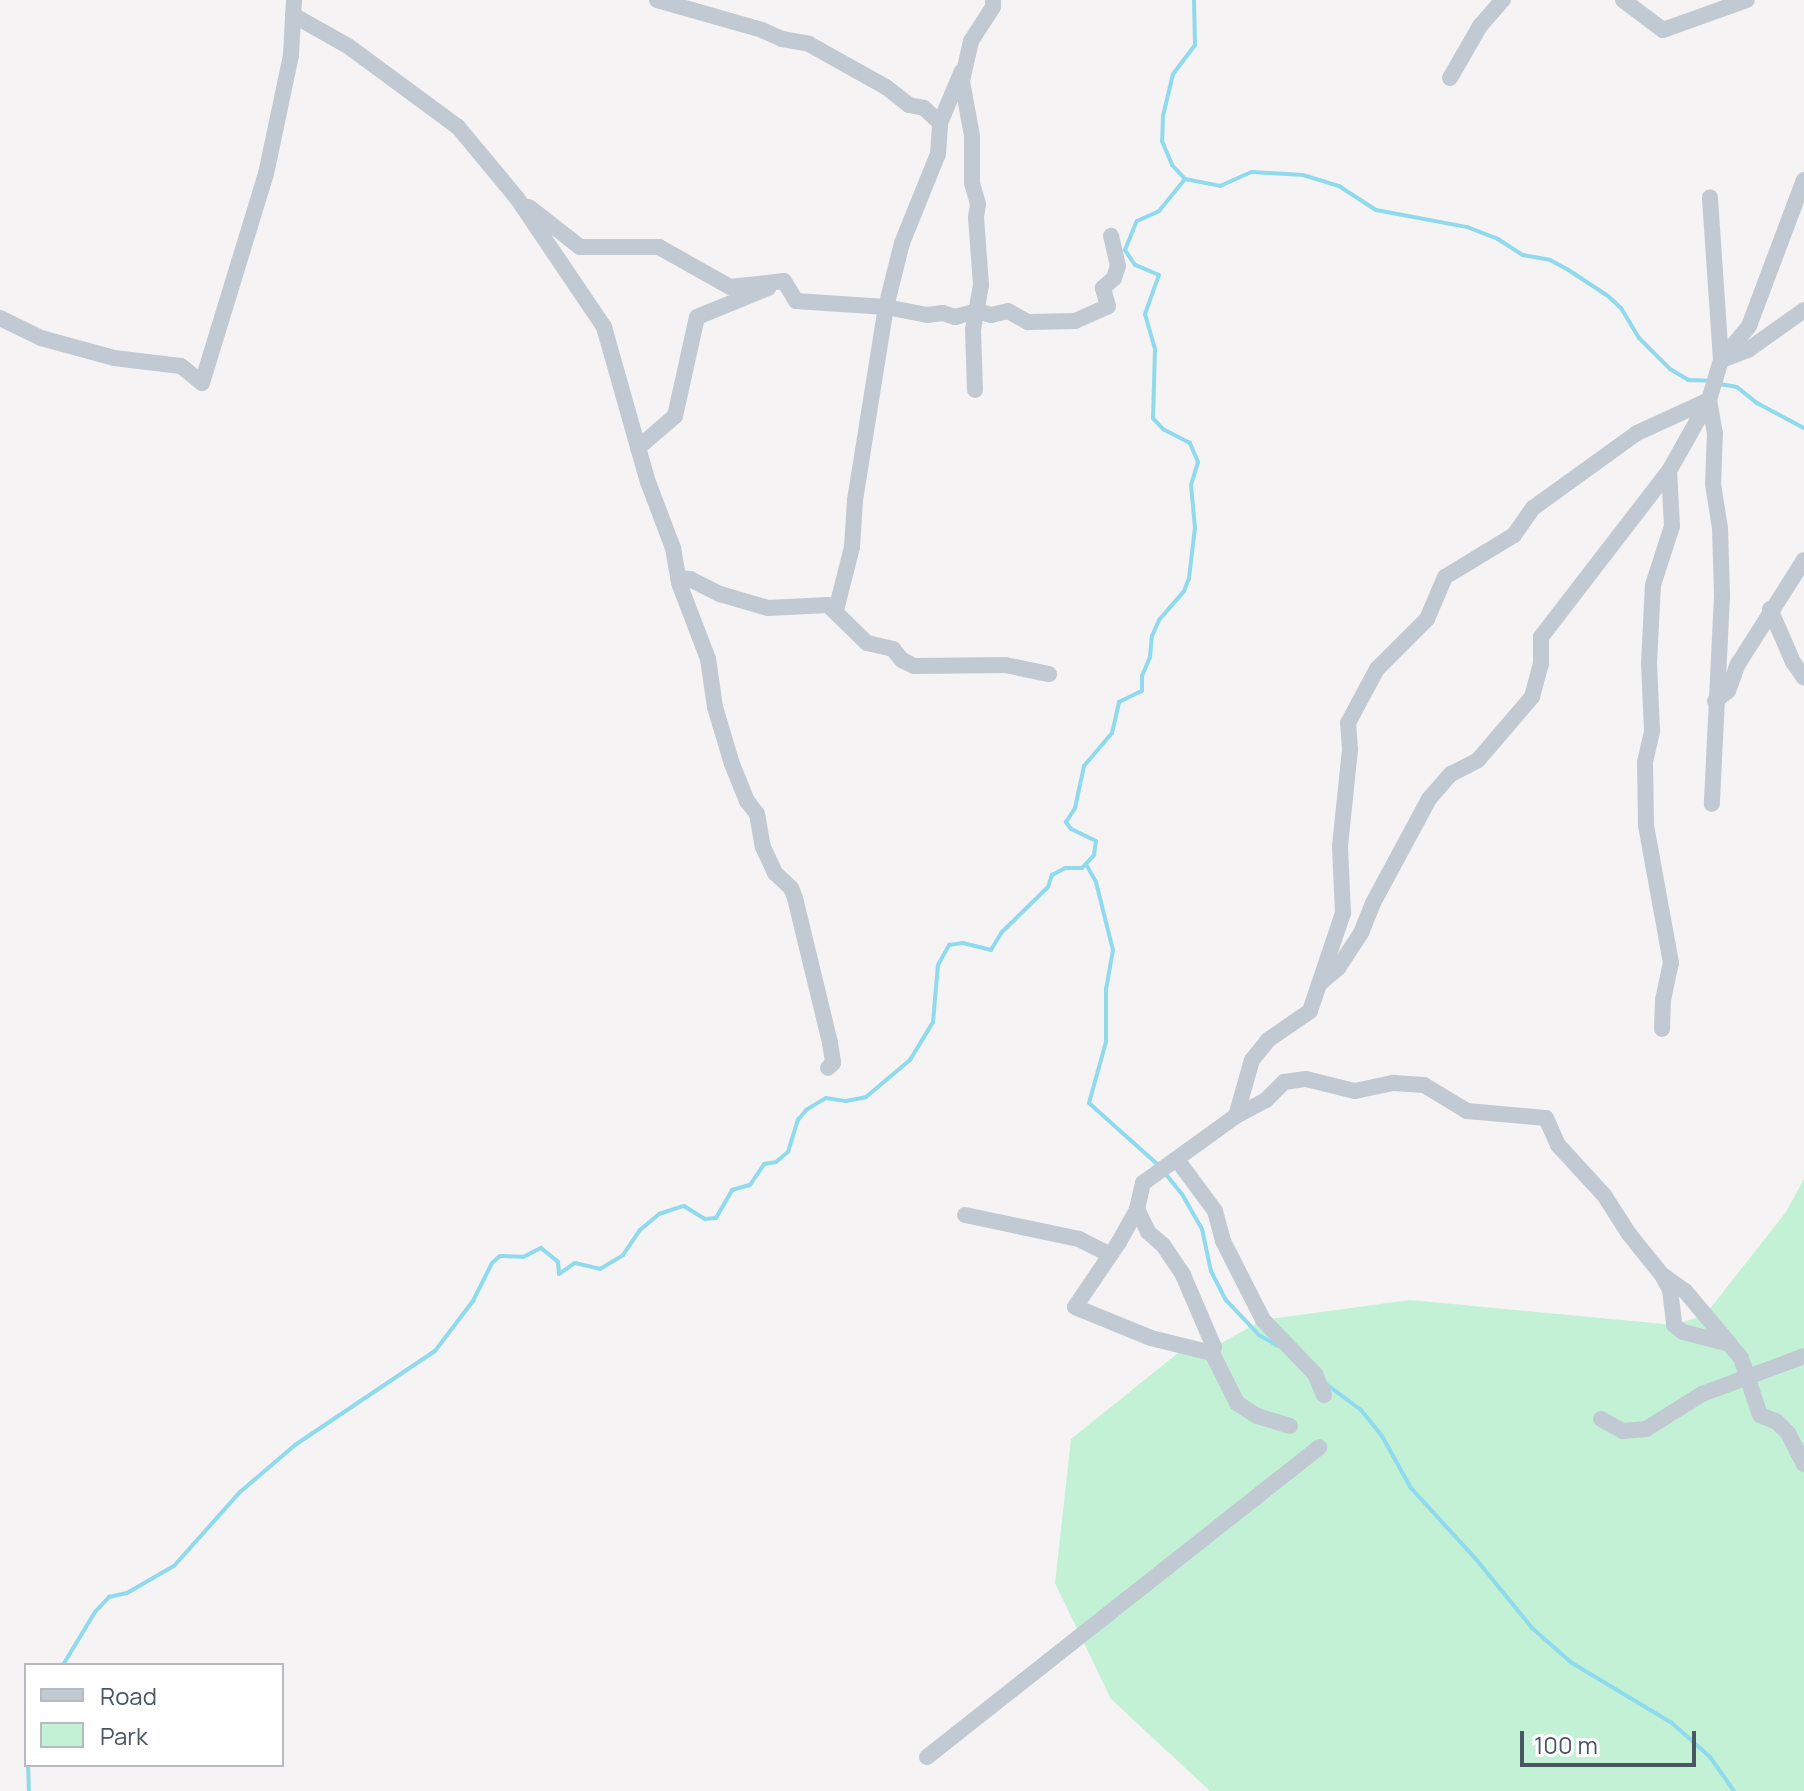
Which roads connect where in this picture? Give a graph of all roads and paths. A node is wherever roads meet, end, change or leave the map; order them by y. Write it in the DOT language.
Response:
graph roads {
  1 [pos="657,0"];
  2 [pos="993,0"];
  3 [pos="1503,0"];
  4 [pos="1623,0"];
  5 [pos="1747,0"];
  6 [pos="294,8"];
  7 [pos="962,71"];
  8 [pos="1450,78"];
  9 [pos="940,123"];
  10 [pos="1804,180"];
  11 [pos="1710,197"];
  12 [pos="517,198"];
  13 [pos="1800,203"];
  14 [pos="1111,236"];
  15 [pos="784,281"];
  16 [pos="886,307"];
  17 [pos="1804,310"];
  18 [pos="978,311"];
  19 [pos="0,318"];
  20 [pos="1721,360"];
  21 [pos="975,390"];
  22 [pos="1709,400"];
  23 [pos="638,448"];
  24 [pos="1669,471"];
  25 [pos="1804,560"];
  26 [pos="678,578"];
  27 [pos="1770,609"];
  28 [pos="836,610"];
  29 [pos="1049,674"];
  30 [pos="1804,678"];
  31 [pos="1715,701"];
  32 [pos="1712,804"];
  33 [pos="1318,985"];
  34 [pos="1662,1029"];
  35 [pos="828,1068"];
  36 [pos="1236,1116"];
  37 [pos="1178,1161"];
  38 [pos="1137,1209"];
  39 [pos="965,1215"];
  40 [pos="1110,1255"];
  41 [pos="1662,1275"];
  42 [pos="1729,1344"];
  43 [pos="1212,1353"];
  44 [pos="1804,1356"];
  45 [pos="1748,1377"];
  46 [pos="1324,1395"];
  47 [pos="1601,1419"];
  48 [pos="1290,1426"];
  49 [pos="1319,1447"];
  50 [pos="1804,1464"];
  51 [pos="927,1757"];
  1 -- 9 [label="street"];
  2 -- 7 [label="street"];
  3 -- 8 [label="street"];
  4 -- 5 [label="street"];
  6 -- 12 [label="street"];
  6 -- 19 [label="street"];
  7 -- 9 [label="street"];
  7 -- 18 [label="street"];
  9 -- 16 [label="street"];
  10 -- 13 [label="street"];
  11 -- 20 [label="street"];
  12 -- 15 [label="street"];
  12 -- 23 [label="street"];
  13 -- 20 [label="street"];
  14 -- 18 [label="street"];
  15 -- 16 [label="street"];
  15 -- 23 [label="street"];
  16 -- 18 [label="street"];
  16 -- 28 [label="street"];
  17 -- 20 [label="street"];
  18 -- 21 [label="street"];
  20 -- 22 [label="street"];
  22 -- 24 [label="street"];
  22 -- 31 [label="street"];
  22 -- 33 [label="street"];
  23 -- 26 [label="street"];
  24 -- 33 [label="street"];
  24 -- 34 [label="street"];
  25 -- 27 [label="street"];
  26 -- 28 [label="street"];
  26 -- 35 [label="street"];
  27 -- 30 [label="street"];
  27 -- 31 [label="street"];
  28 -- 29 [label="street"];
  31 -- 32 [label="street"];
  33 -- 36 [label="street"];
  36 -- 37 [label="street"];
  36 -- 41 [label="street"];
  37 -- 38 [label="street"];
  37 -- 46 [label="street"];
  38 -- 40 [label="street"];
  38 -- 43 [label="street"];
  39 -- 40 [label="street"];
  40 -- 43 [label="street"];
  41 -- 42 [label="street"];
  41 -- 42 [label="street"];
  42 -- 45 [label="street"];
  43 -- 48 [label="street"];
  44 -- 45 [label="street"];
  45 -- 47 [label="street"];
  45 -- 50 [label="street"];
  49 -- 51 [label="street"];
}
